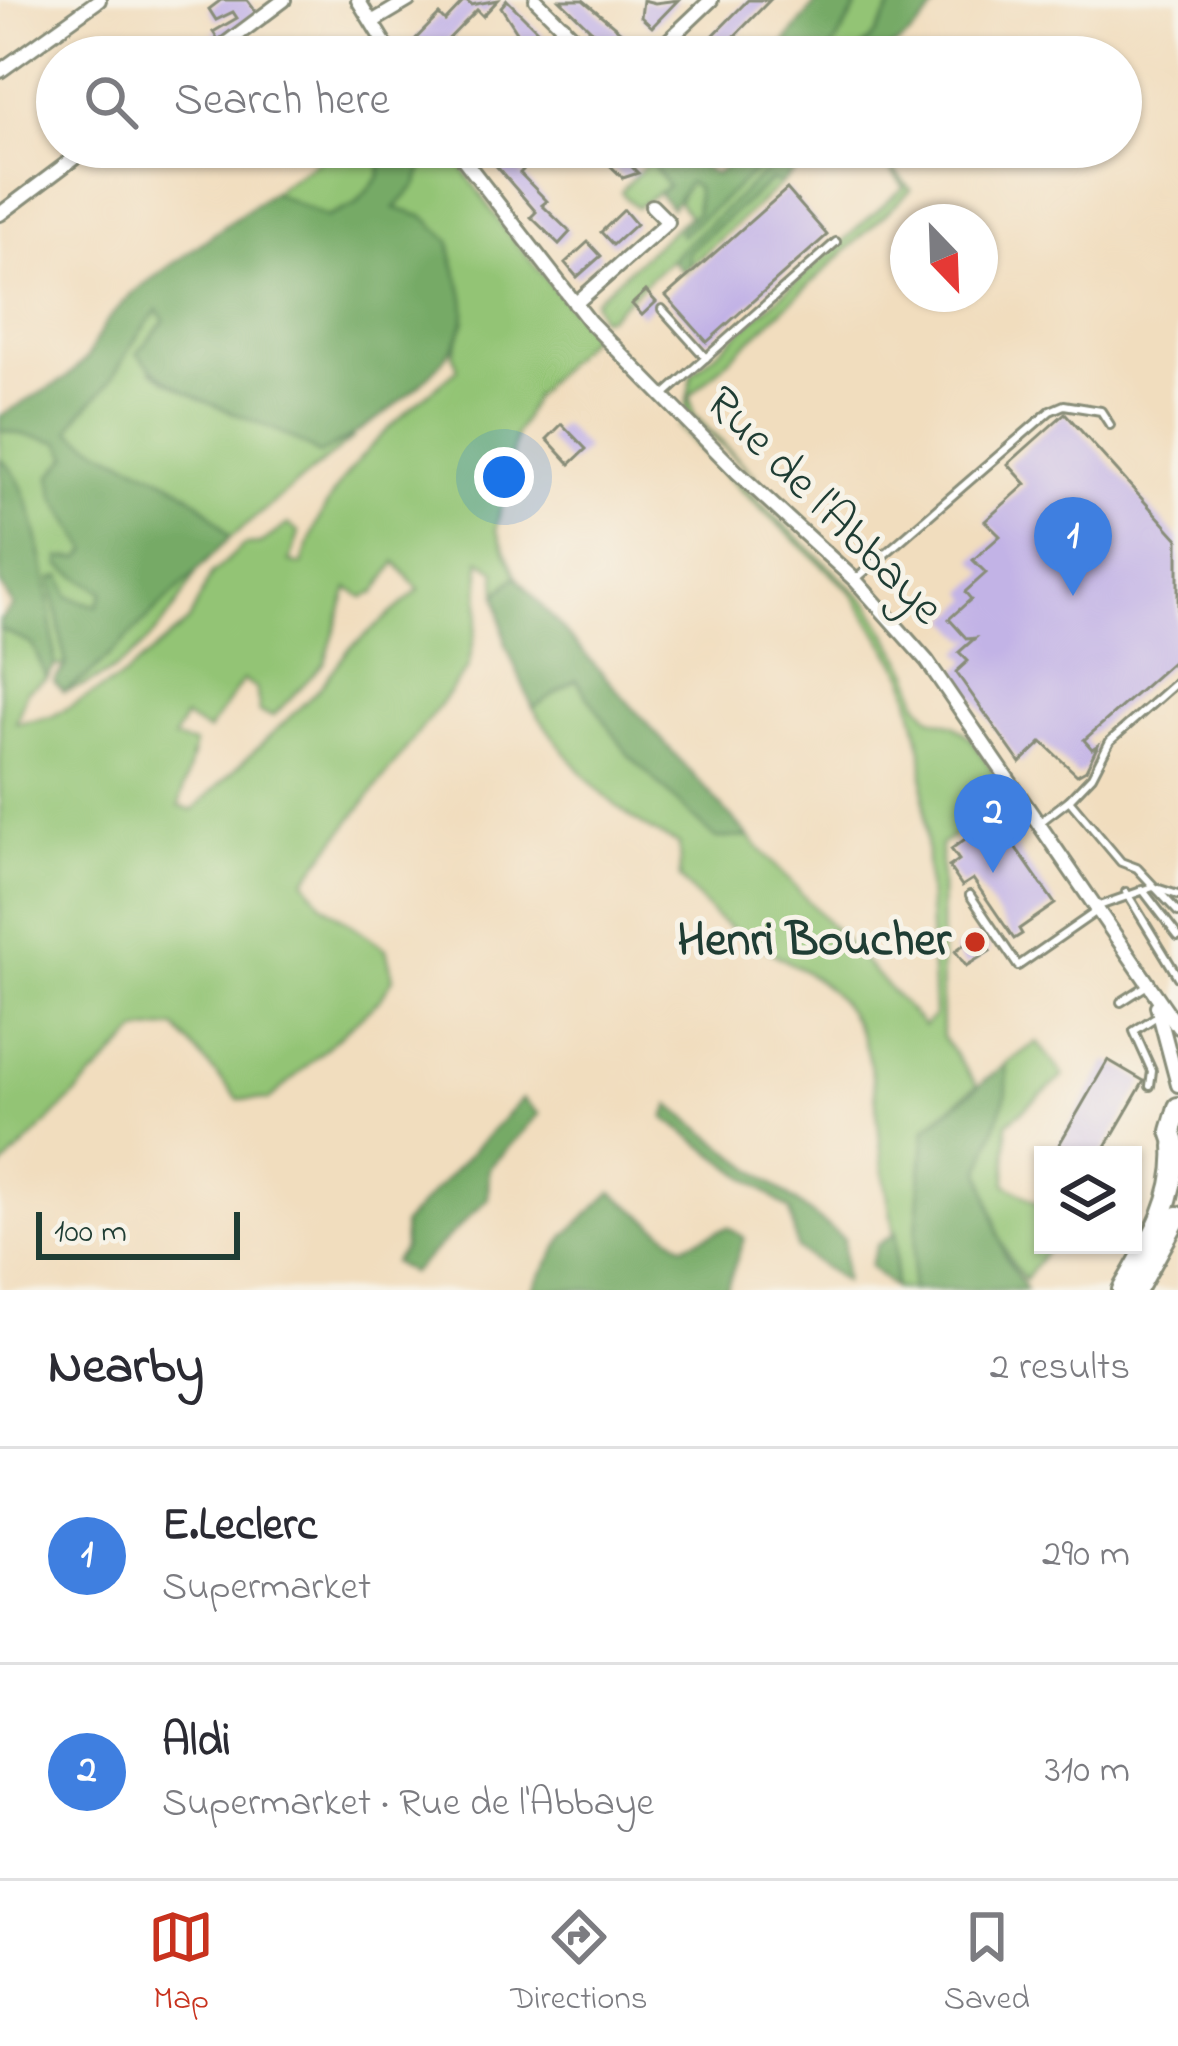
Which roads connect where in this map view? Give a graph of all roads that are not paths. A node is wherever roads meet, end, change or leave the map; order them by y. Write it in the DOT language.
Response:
graph roads {
  1 [pos="99,0"];
  2 [pos="284,0"];
  3 [pos="358,0"];
  4 [pos="410,0"];
  5 [pos="536,0"];
  6 [pos="711,0"];
  7 [pos="395,2"];
  8 [pos="372,22"];
  9 [pos="563,26"];
  10 [pos="49,36"];
  11 [pos="236,36"];
  12 [pos="380,36"];
  13 [pos="557,36"];
  14 [pos="573,36"];
  15 [pos="673,36"];
  16 [pos="36,45"];
  17 [pos="0,71"];
  18 [pos="61,168"];
  19 [pos="470,168"];
  20 [pos="652,206"];
  21 [pos="0,214"];
  22 [pos="836,242"];
  23 [pos="575,304"];
  24 [pos="662,309"];
  25 [pos="706,358"];
  26 [pos="662,397"];
  27 [pos="1110,425"];
  28 [pos="855,580"];
  29 [pos="1178,681"];
  30 [pos="1069,800"];
  31 [pos="1039,823"];
  32 [pos="1153,887"];
  33 [pos="1142,889"];
  34 [pos="1126,892"];
  35 [pos="1178,895"];
  36 [pos="970,896"];
  37 [pos="1096,910"];
  38 [pos="1178,912"];
  39 [pos="1178,936"];
  40 [pos="1178,977"];
  41 [pos="1146,986"];
  42 [pos="1121,1002"];
  43 [pos="1157,1006"];
  44 [pos="1178,1028"];
  45 [pos="1178,1085"];
  46 [pos="1150,1086"];
  47 [pos="1178,1107"];
  48 [pos="1176,1149"];
  49 [pos="1178,1216"];
  50 [pos="1122,1290"];
  51 [pos="1137,1290"];
  1 -- 10 [label="street"];
  2 -- 11 [label="street"];
  3 -- 8 [label="street"];
  4 -- 7 [label="street"];
  5 -- 9 [label="street"];
  6 -- 15 [label="street"];
  7 -- 8 [label="street"];
  8 -- 12 [label="street"];
  9 -- 13 [label="street"];
  9 -- 14 [label="street"];
  16 -- 17 [label="street"];
  18 -- 21 [label="street"];
  19 -- 23 [label="street, Rue de l'Abbaye"];
  20 -- 23 [label="street"];
  22 -- 25 [label="lane"];
  23 -- 26 [label="street, Rue de l'Abbaye"];
  24 -- 25 [label="lane"];
  25 -- 26 [label="lane"];
  26 -- 28 [label="street, Rue de l'Abbaye"];
  27 -- 28 [label="lane"];
  28 -- 31 [label="street, Rue de l'Abbaye"];
  29 -- 30 [label="lane"];
  30 -- 31 [label="lane"];
  30 -- 32 [label="lane"];
  31 -- 37 [label="street, Rue de l'Abbaye"];
  32 -- 33 [label="lane"];
  32 -- 35 [label="lane"];
  32 -- 38 [label="lane"];
  33 -- 34 [label="lane"];
  33 -- 39 [label="lane"];
  34 -- 37 [label="lane"];
  34 -- 40 [label="lane"];
  36 -- 37 [label="lane"];
  37 -- 41 [label="street, Rue de l'Abbaye"];
  41 -- 42 [label="lane"];
  41 -- 43 [label="street, Rue de l'Abbaye"];
  43 -- 44 [label="street, Rue de l'Abbaye"];
  43 -- 45 [label="street, Rue de l'Abbaye"];
  43 -- 46 [label="lane"];
  47 -- 48 [label="main road"];
  48 -- 50 [label="main road"];
  49 -- 51 [label="main road"];
}
